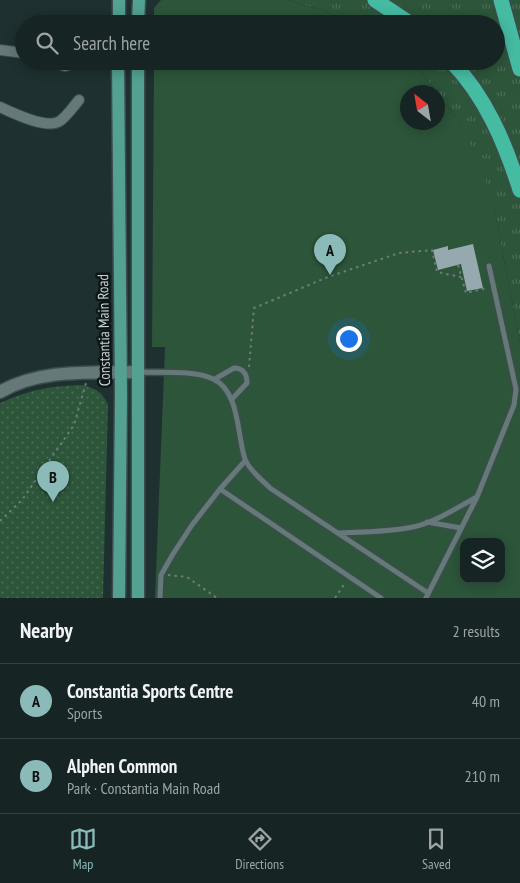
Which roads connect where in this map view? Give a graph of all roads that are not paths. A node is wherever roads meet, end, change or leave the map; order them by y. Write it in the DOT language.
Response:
graph roads {
  1 [pos="119,0"];
  2 [pos="138,0"];
  3 [pos="375,0"];
  4 [pos="501,0"];
  5 [pos="119,15"];
  6 [pos="138,15"];
  7 [pos="398,15"];
  8 [pos="0,50"];
  9 [pos="15,52"];
  10 [pos="520,69"];
  11 [pos="118,70"];
  12 [pos="138,70"];
  13 [pos="459,70"];
  14 [pos="78,100"];
  15 [pos="0,107"];
  16 [pos="520,190"];
  17 [pos="489,266"];
  18 [pos="139,372"];
  19 [pos="121,373"];
  20 [pos="215,379"];
  21 [pos="0,392"];
  22 [pos="232,399"];
  23 [pos="245,461"];
  24 [pos="220,489"];
  25 [pos="477,497"];
  26 [pos="427,522"];
  27 [pos="462,528"];
  28 [pos="338,533"];
  29 [pos="427,596"];
  30 [pos="119,598"];
  31 [pos="138,598"];
  32 [pos="160,598"];
  33 [pos="381,598"];
  1 -- 5 [label="main road"];
  2 -- 6 [label="main road"];
  3 -- 7 [label="highway"];
  4 -- 10 [label="highway"];
  8 -- 9 [label="street"];
  11 -- 19 [label="main road, Constantia Main Road"];
  12 -- 18 [label="main road"];
  13 -- 16 [label="highway"];
  14 -- 15 [label="street"];
  17 -- 25 [label="lane"];
  18 -- 19 [label="street"];
  18 -- 20 [label="lane"];
  18 -- 31 [label="main road"];
  19 -- 21 [label="street"];
  19 -- 30 [label="main road, Constantia Main Road"];
  20 -- 22 [label="lane"];
  20 -- 22 [label="lane"];
  22 -- 23 [label="lane"];
  23 -- 24 [label="lane"];
  23 -- 28 [label="lane"];
  24 -- 32 [label="lane"];
  24 -- 33 [label="lane"];
  25 -- 26 [label="lane"];
  25 -- 27 [label="lane"];
  26 -- 27 [label="lane"];
  26 -- 28 [label="lane"];
  27 -- 29 [label="lane"];
  28 -- 29 [label="lane"];
}
